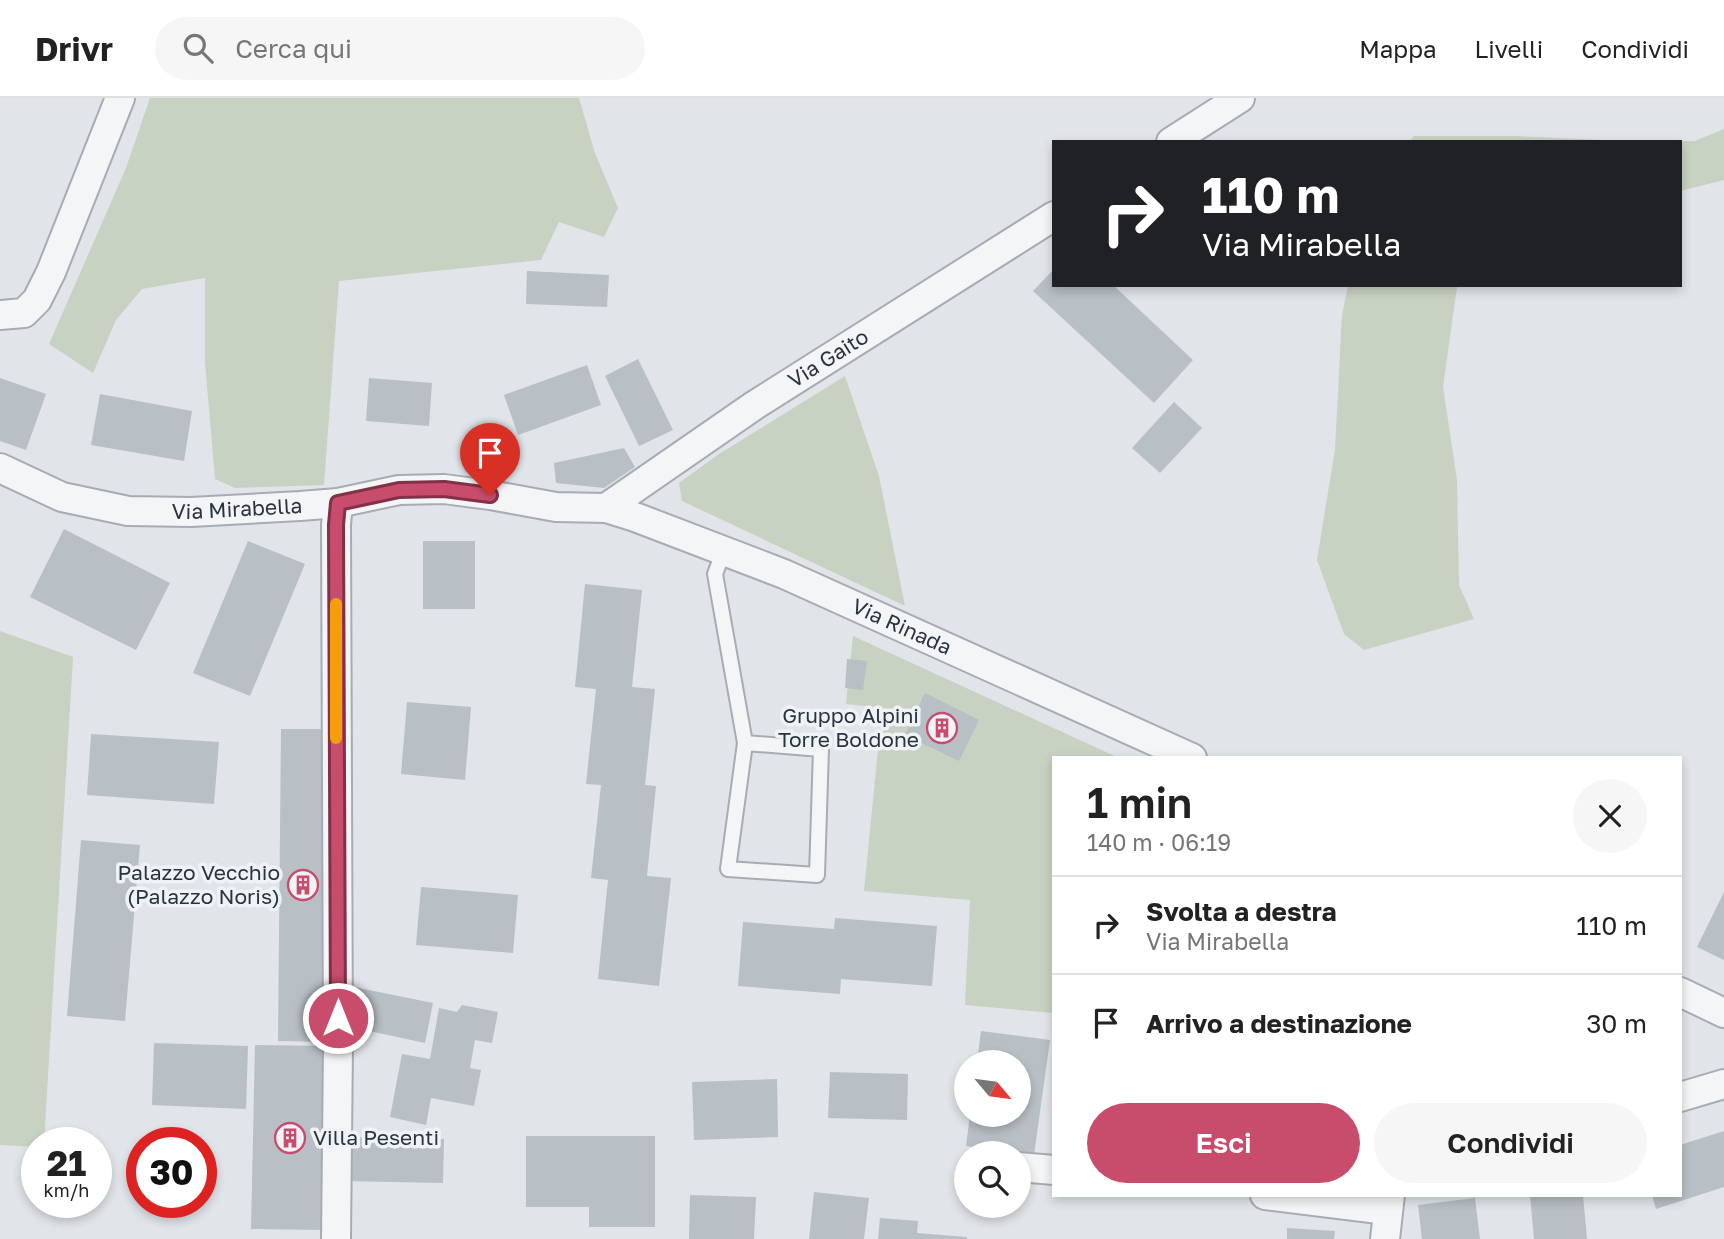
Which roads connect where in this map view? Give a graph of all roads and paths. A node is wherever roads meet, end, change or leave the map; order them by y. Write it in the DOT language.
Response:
graph roads {
  1 [pos="120,98"];
  2 [pos="1240,98"];
  3 [pos="1174,140"];
  4 [pos="1052,217"];
  5 [pos="0,316"];
  6 [pos="0,468"];
  7 [pos="338,503"];
  8 [pos="606,508"];
  9 [pos="724,550"];
  10 [pos="745,743"];
  11 [pos="1188,756"];
  12 [pos="1682,993"];
  13 [pos="1724,1013"];
  14 [pos="1724,1084"];
  15 [pos="1682,1096"];
  16 [pos="1031,1168"];
  17 [pos="1052,1170"];
  18 [pos="1296,1197"];
  19 [pos="1388,1203"];
  20 [pos="336,1239"];
  21 [pos="1385,1239"];
  1 -- 5 [label="street"];
  2 -- 3 [label="street"];
  4 -- 8 [label="street, Via Gaito"];
  6 -- 7 [label="street, Via Mirabella"];
  7 -- 8 [label="street, Via Mirabella"];
  7 -- 20 [label="street"];
  8 -- 9 [label="street, Via Rinada"];
  9 -- 10 [label="lane"];
  9 -- 11 [label="street, Via Rinada"];
  10 -- 10 [label="lane"];
  12 -- 13 [label="street"];
  14 -- 15 [label="street"];
  16 -- 17 [label="street"];
  18 -- 19 [label="street"];
  19 -- 21 [label="street"];
}
